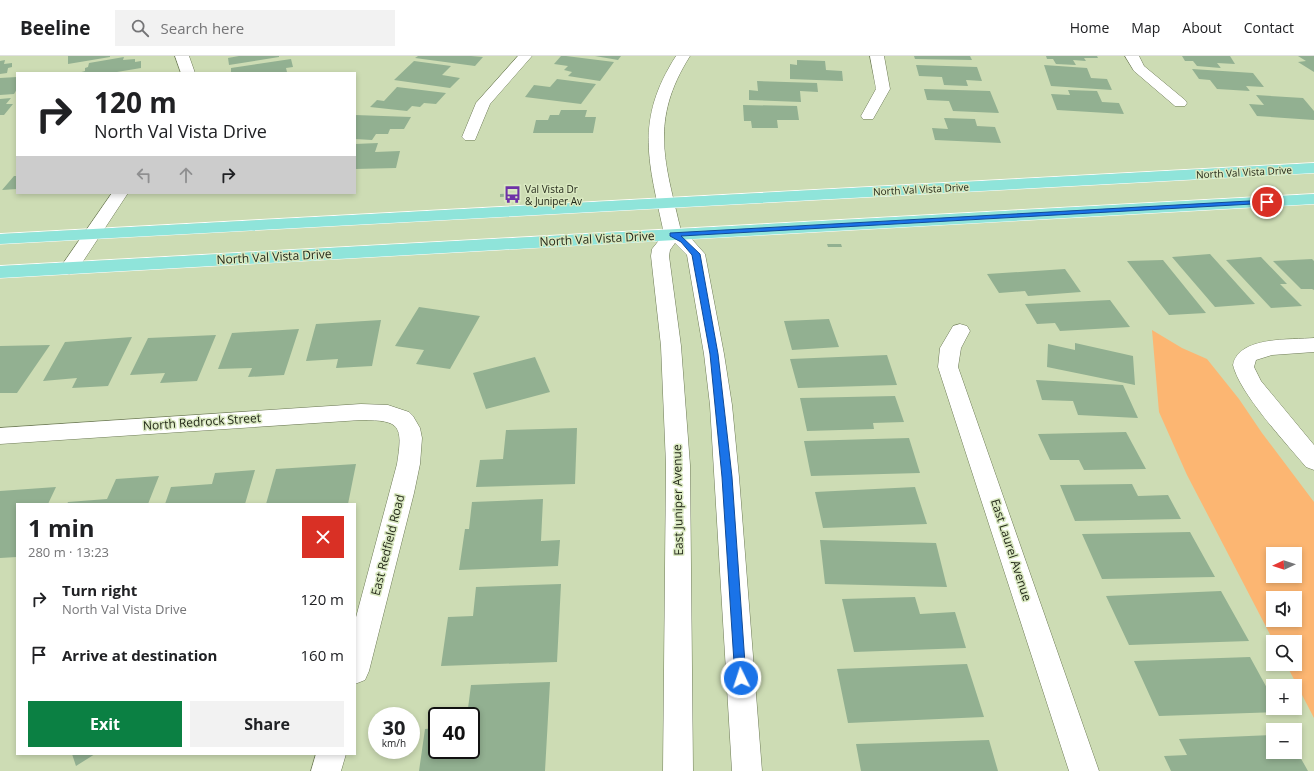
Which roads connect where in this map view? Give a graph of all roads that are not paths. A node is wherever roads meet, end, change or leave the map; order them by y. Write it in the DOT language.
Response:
graph roads {
  1 [pos="182,56"];
  2 [pos="525,56"];
  3 [pos="683,56"];
  4 [pos="877,56"];
  5 [pos="1132,56"];
  6 [pos="188,72"];
  7 [pos="1180,102"];
  8 [pos="868,116"];
  9 [pos="470,137"];
  10 [pos="1314,168"];
  11 [pos="119,194"];
  12 [pos="1314,199"];
  13 [pos="667,203"];
  14 [pos="93,234"];
  15 [pos="673,234"];
  16 [pos="0,239"];
  17 [pos="70,268"];
  18 [pos="0,272"];
  19 [pos="960,331"];
  20 [pos="1314,345"];
  21 [pos="403,419"];
  22 [pos="0,436"];
  23 [pos="1314,461"];
  24 [pos="356,667"];
  25 [pos="331,755"];
  26 [pos="326,771"];
  27 [pos="678,771"];
  28 [pos="747,771"];
  29 [pos="1084,771"];
  1 -- 6 [label="street"];
  2 -- 9 [label="street"];
  3 -- 13 [label="street"];
  4 -- 8 [label="street"];
  5 -- 7 [label="street"];
  10 -- 13 [label="main road, North Val Vista Drive"];
  11 -- 14 [label="street"];
  12 -- 15 [label="main road, North Val Vista Drive"];
  13 -- 14 [label="main road, North Val Vista Drive"];
  13 -- 15 [label="street"];
  14 -- 16 [label="main road, North Val Vista Drive"];
  14 -- 17 [label="street"];
  15 -- 17 [label="main road, North Val Vista Drive"];
  15 -- 27 [label="street, East Juniper Avenue"];
  15 -- 28 [label="street"];
  17 -- 18 [label="main road, North Val Vista Drive"];
  19 -- 29 [label="street, East Laurel Avenue"];
  20 -- 23 [label="street"];
  21 -- 22 [label="street, North Redrock Street"];
  21 -- 24 [label="street, East Redfield Road"];
  25 -- 26 [label="street"];
}
